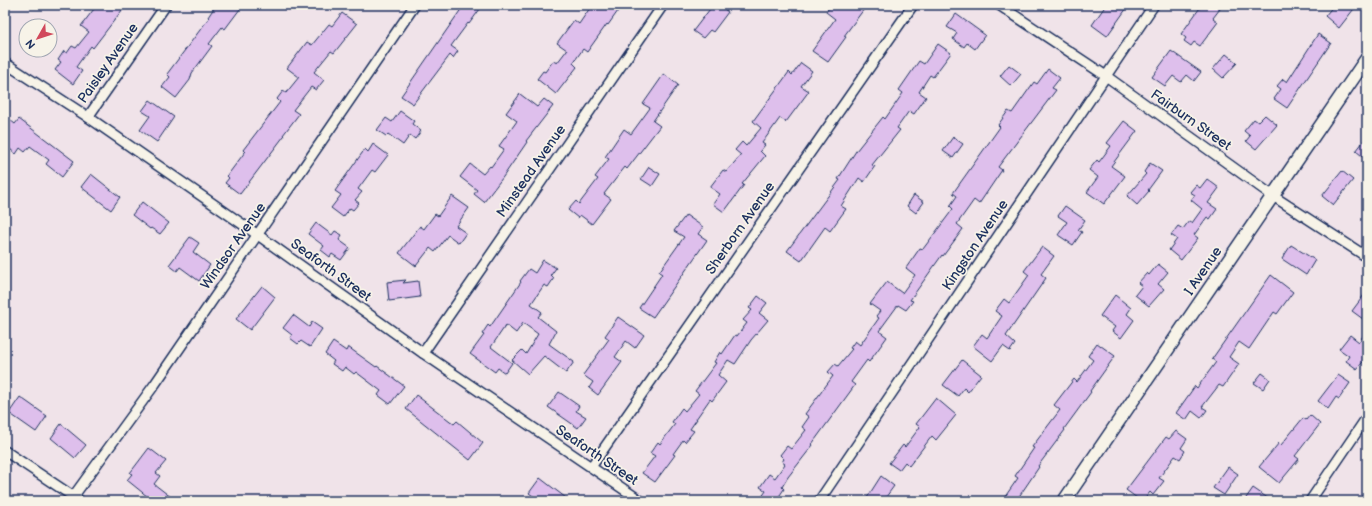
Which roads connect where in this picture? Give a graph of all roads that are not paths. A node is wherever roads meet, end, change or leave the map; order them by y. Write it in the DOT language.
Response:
graph roads {
  1 [pos="166,5"];
  2 [pos="415,5"];
  3 [pos="662,5"];
  4 [pos="913,5"];
  5 [pos="999,5"];
  6 [pos="1154,5"];
  7 [pos="1367,58"];
  8 [pos="5,63"];
  9 [pos="1106,76"];
  10 [pos="88,118"];
  11 [pos="1273,196"];
  12 [pos="258,235"];
  13 [pos="1367,257"];
  14 [pos="423,353"];
  15 [pos="1367,417"];
  16 [pos="5,451"];
  17 [pos="591,467"];
  18 [pos="74,500"];
  19 [pos="641,501"];
  20 [pos="819,501"];
  21 [pos="1064,501"];
  22 [pos="1310,501"];
  1 -- 10 [label="street, Paisley Avenue"];
  2 -- 12 [label="street, Windsor Avenue"];
  3 -- 14 [label="street, Minstead Avenue"];
  4 -- 17 [label="street, Sherborn Avenue"];
  5 -- 9 [label="street, Fairburn Street"];
  6 -- 9 [label="street, Kingston Avenue"];
  7 -- 11 [label="main road, I Avenue"];
  8 -- 10 [label="street, Seaforth Street"];
  9 -- 11 [label="street, Fairburn Street"];
  9 -- 20 [label="street, Kingston Avenue"];
  10 -- 12 [label="street, Seaforth Street"];
  11 -- 13 [label="street, Fairburn Street"];
  11 -- 21 [label="main road, I Avenue"];
  12 -- 14 [label="street, Seaforth Street"];
  12 -- 18 [label="street, Windsor Avenue"];
  14 -- 17 [label="street, Seaforth Street"];
  15 -- 22 [label="street"];
  16 -- 18 [label="street"];
  17 -- 19 [label="street, Seaforth Street"];
}
